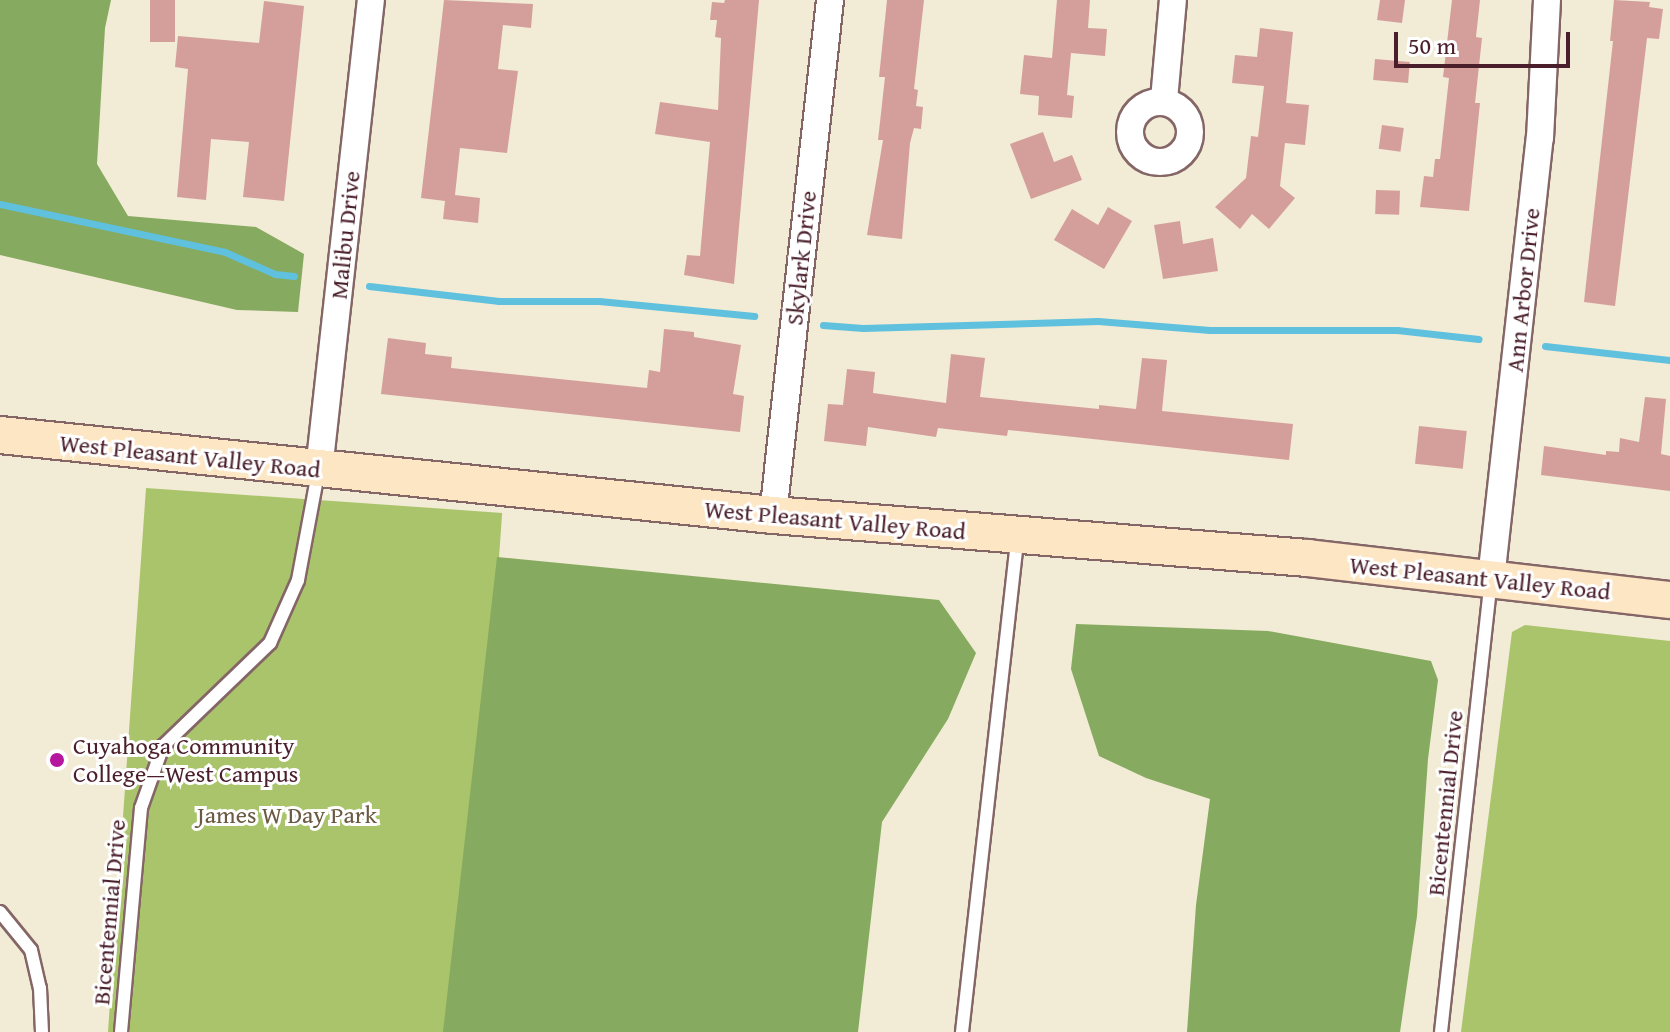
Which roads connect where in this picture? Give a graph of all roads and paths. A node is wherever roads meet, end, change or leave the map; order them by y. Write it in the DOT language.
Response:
graph roads {
  1 [pos="371,0"];
  2 [pos="830,0"];
  3 [pos="1173,0"];
  4 [pos="1547,0"];
  5 [pos="1164,100"];
  6 [pos="0,435"];
  7 [pos="319,470"];
  8 [pos="773,515"];
  9 [pos="1017,536"];
  10 [pos="1491,579"];
  11 [pos="1670,600"];
  12 [pos="0,912"];
  13 [pos="42,1032"];
  14 [pos="121,1032"];
  15 [pos="962,1032"];
  16 [pos="1441,1032"];
  1 -- 7 [label="street, Malibu Drive"];
  2 -- 8 [label="street, Skylark Drive"];
  3 -- 5 [label="street"];
  4 -- 10 [label="street, Ann Arbor Drive"];
  6 -- 7 [label="main road, West Pleasant Valley Road"];
  7 -- 8 [label="main road, West Pleasant Valley Road"];
  7 -- 14 [label="lane, Bicentennial Drive"];
  8 -- 9 [label="main road, West Pleasant Valley Road"];
  9 -- 10 [label="main road, West Pleasant Valley Road"];
  9 -- 15 [label="lane"];
  10 -- 11 [label="main road, West Pleasant Valley Road"];
  10 -- 16 [label="lane, Bicentennial Drive"];
  12 -- 13 [label="lane"];
}
